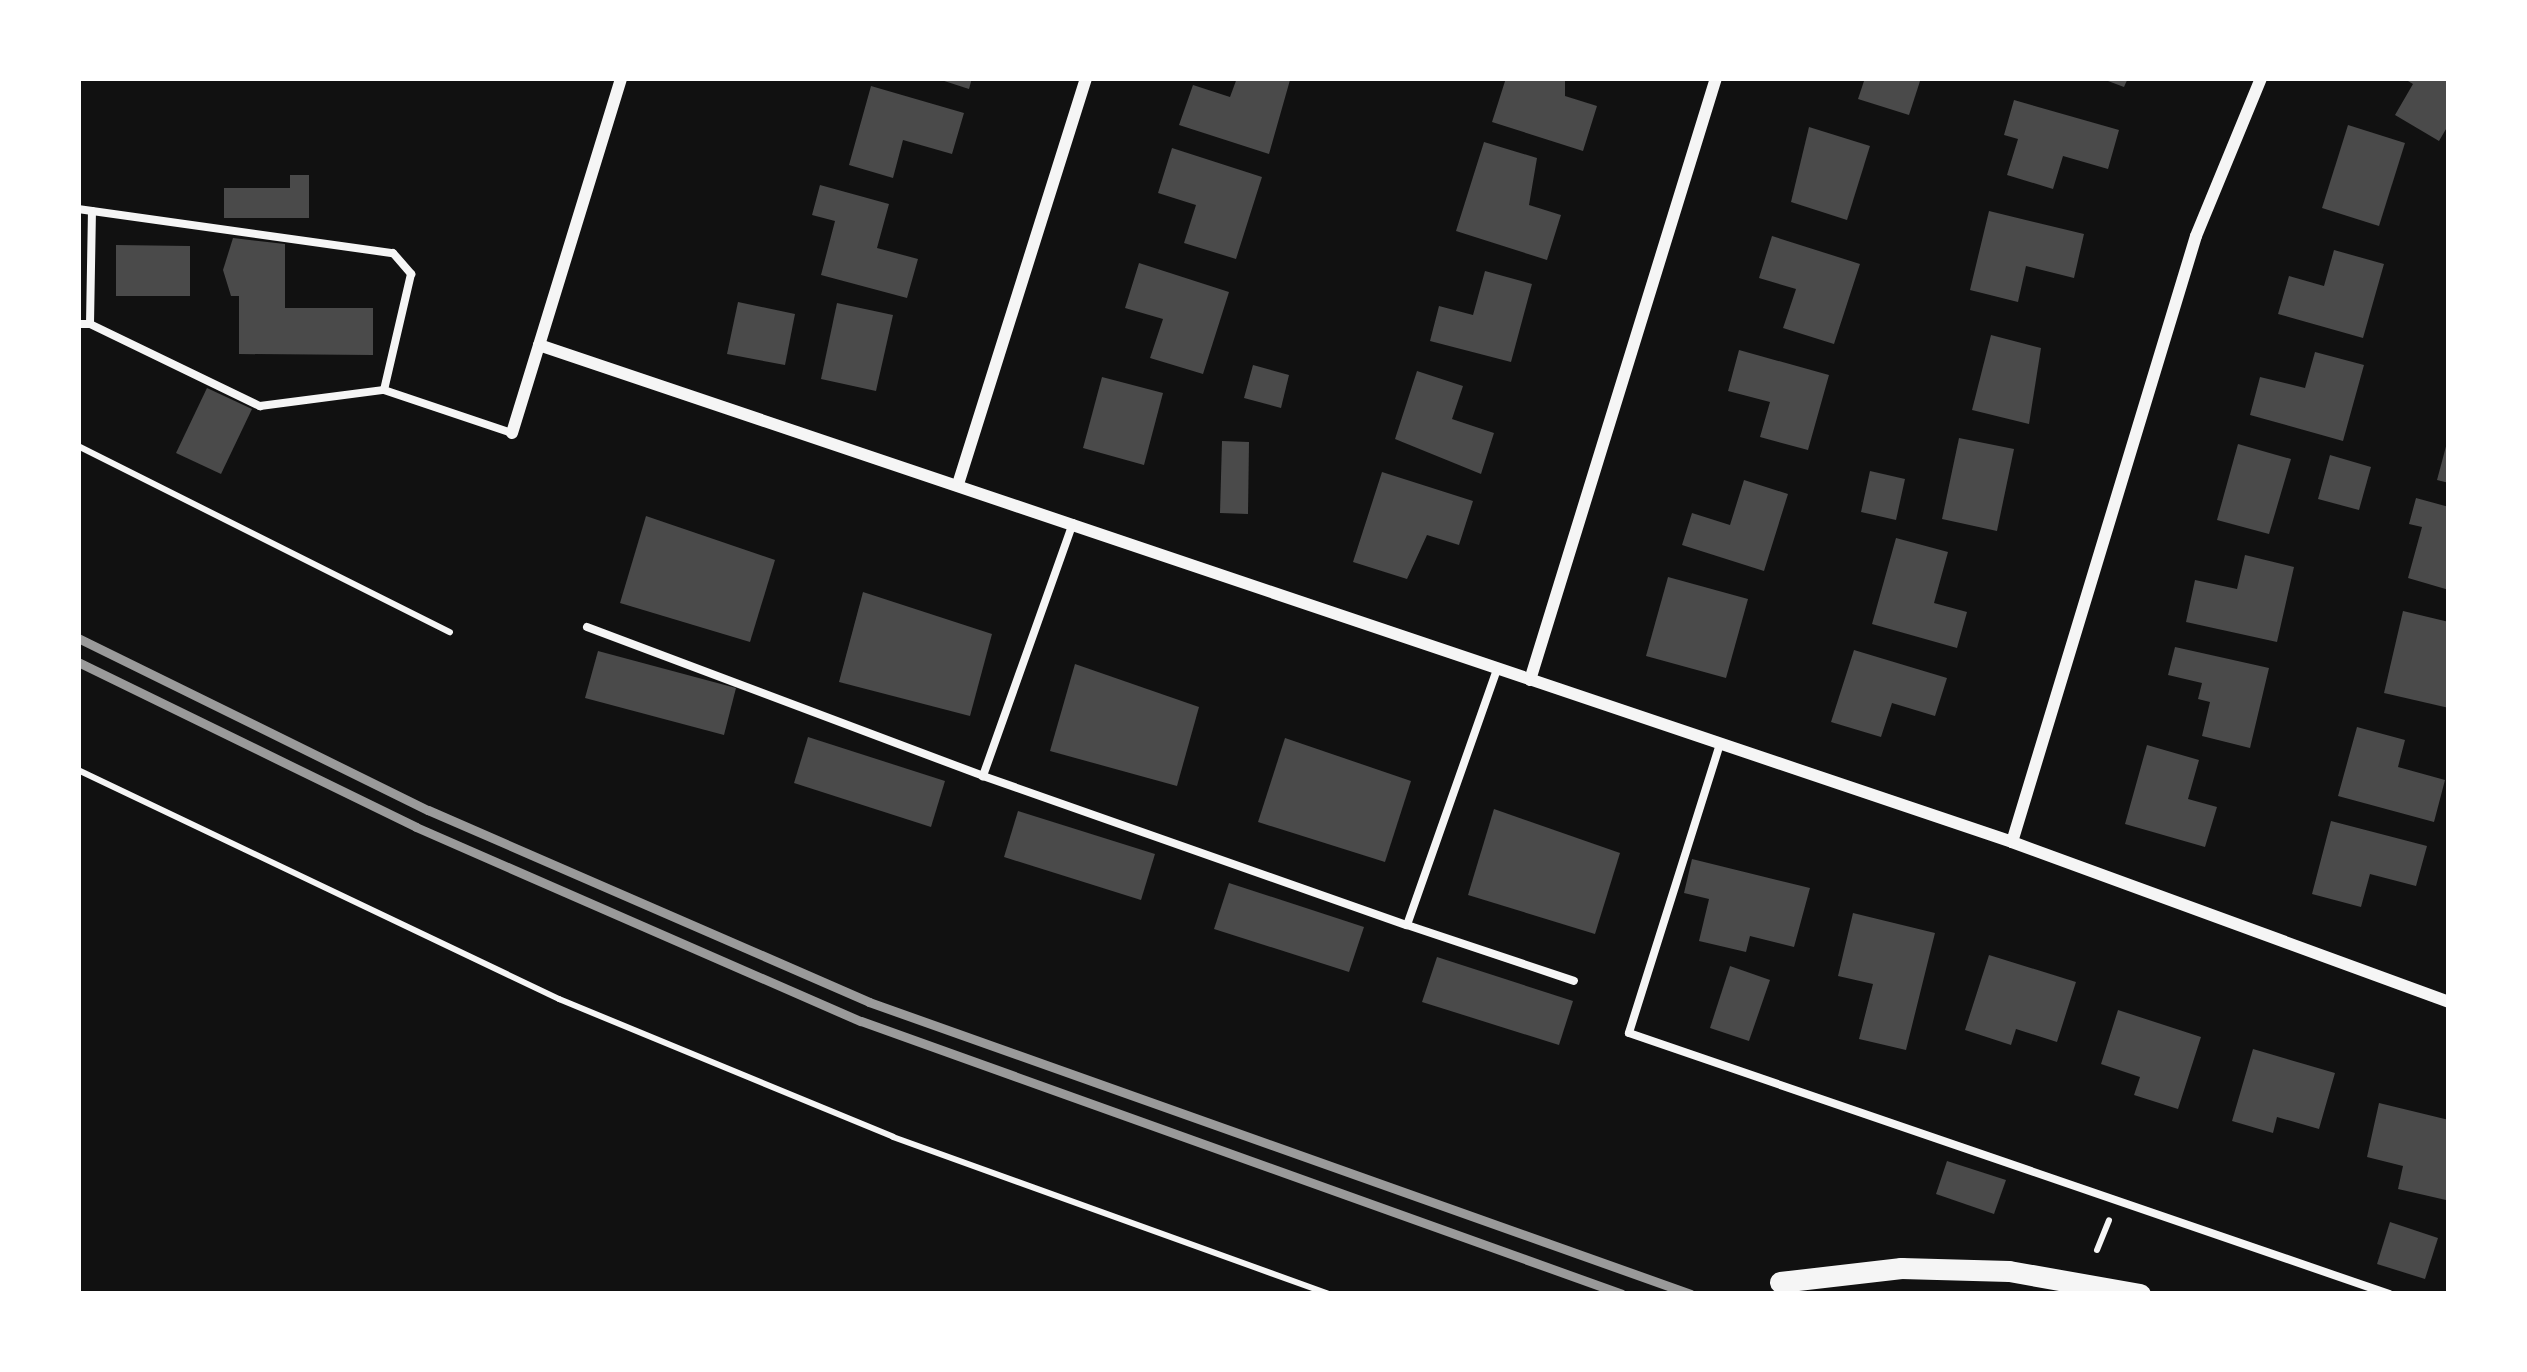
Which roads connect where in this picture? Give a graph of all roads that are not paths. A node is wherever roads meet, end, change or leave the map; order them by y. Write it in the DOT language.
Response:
graph roads {
  1 [pos="621,78"];
  2 [pos="1086,78"];
  3 [pos="1716,78"];
  4 [pos="2261,78"];
  5 [pos="78,209"];
  6 [pos="92,211"];
  7 [pos="78,324"];
  8 [pos="90,324"];
  9 [pos="539,345"];
  10 [pos="384,390"];
  11 [pos="512,433"];
  12 [pos="959,482"];
  13 [pos="1073,521"];
  14 [pos="587,627"];
  15 [pos="1497,669"];
  16 [pos="1530,680"];
  17 [pos="1720,744"];
  18 [pos="983,776"];
  19 [pos="2012,842"];
  20 [pos="1407,926"];
  21 [pos="1574,981"];
  22 [pos="2449,1002"];
  23 [pos="1780,1282"];
  24 [pos="2140,1294"];
  25 [pos="2389,1294"];
  1 -- 9 [label="street"];
  2 -- 12 [label="street"];
  3 -- 16 [label="street"];
  4 -- 19 [label="street"];
  5 -- 6 [label="lane"];
  6 -- 8 [label="lane"];
  6 -- 10 [label="lane"];
  7 -- 8 [label="lane"];
  8 -- 10 [label="lane"];
  9 -- 11 [label="street"];
  9 -- 12 [label="street"];
  10 -- 11 [label="lane"];
  12 -- 13 [label="street"];
  13 -- 15 [label="street"];
  13 -- 18 [label="lane"];
  14 -- 18 [label="lane"];
  15 -- 16 [label="street"];
  15 -- 20 [label="lane"];
  16 -- 17 [label="street"];
  17 -- 19 [label="street"];
  17 -- 25 [label="lane"];
  18 -- 20 [label="lane"];
  19 -- 22 [label="street"];
  20 -- 21 [label="lane"];
  23 -- 24 [label="main road"];
}
